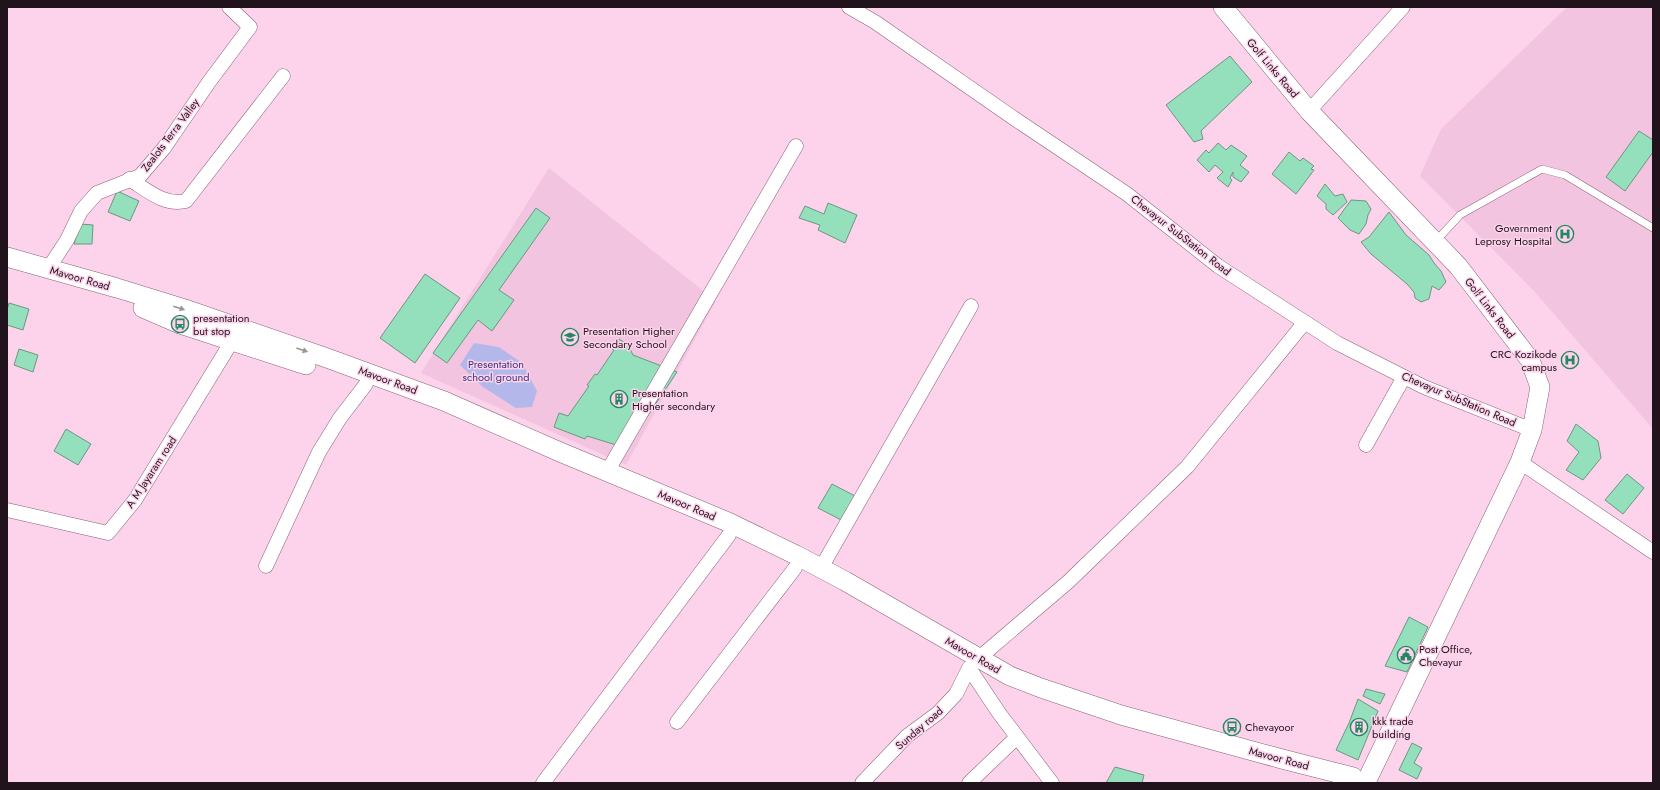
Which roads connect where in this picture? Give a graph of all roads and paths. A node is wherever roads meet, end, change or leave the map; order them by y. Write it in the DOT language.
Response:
graph roads {
  1 [pos="229,7"];
  2 [pos="849,7"];
  3 [pos="1222,7"];
  4 [pos="1403,7"];
  5 [pos="283,76"];
  6 [pos="1309,111"];
  7 [pos="796,146"];
  8 [pos="129,179"];
  9 [pos="1653,228"];
  10 [pos="1435,242"];
  11 [pos="7,257"];
  12 [pos="7,268"];
  13 [pos="48,269"];
  14 [pos="970,306"];
  15 [pos="1305,322"];
  16 [pos="232,341"];
  17 [pos="1404,376"];
  18 [pos="366,384"];
  19 [pos="1532,430"];
  20 [pos="1366,445"];
  21 [pos="1520,462"];
  22 [pos="607,472"];
  23 [pos="7,510"];
  24 [pos="729,535"];
  25 [pos="1653,552"];
  26 [pos="266,566"];
  27 [pos="795,568"];
  28 [pos="821,568"];
  29 [pos="974,663"];
  30 [pos="676,722"];
  31 [pos="1017,737"];
  32 [pos="1360,780"];
  33 [pos="543,783"];
  34 [pos="862,783"];
  35 [pos="969,783"];
  36 [pos="1052,783"];
  37 [pos="1331,783"];
  1 -- 8 [label="street, Zealots Terra Valley"];
  2 -- 15 [label="street, Chevayur SubStation Road"];
  3 -- 6 [label="main road, Golf Links Road"];
  4 -- 6 [label="street"];
  5 -- 8 [label="street"];
  6 -- 10 [label="main road, Golf Links Road"];
  7 -- 22 [label="street"];
  8 -- 13 [label="street, Zealots Terra Valley"];
  9 -- 10 [label="lane"];
  10 -- 19 [label="main road, Golf Links Road"];
  11 -- 13 [label="main road, Mavoor Road"];
  12 -- 16 [label="main road, Mavoor Road"];
  13 -- 22 [label="main road, Mavoor Road, one-way"];
  14 -- 28 [label="street"];
  15 -- 17 [label="street, Chevayur SubStation Road"];
  15 -- 29 [label="street"];
  16 -- 18 [label="main road, Mavoor Road"];
  16 -- 23 [label="street, A M Jayaram road"];
  17 -- 19 [label="street, Chevayur SubStation Road"];
  17 -- 20 [label="street"];
  18 -- 24 [label="main road, Mavoor Road"];
  18 -- 26 [label="street"];
  19 -- 21 [label="main road, Golf Links Road"];
  21 -- 25 [label="street"];
  21 -- 32 [label="main road, Golf Links Road"];
  22 -- 28 [label="main road, Mavoor Road"];
  24 -- 27 [label="main road, Mavoor Road"];
  24 -- 33 [label="street"];
  27 -- 29 [label="main road, Mavoor Road"];
  27 -- 30 [label="street"];
  28 -- 29 [label="main road, Mavoor Road"];
  29 -- 31 [label="street"];
  29 -- 32 [label="main road, Mavoor Road"];
  29 -- 34 [label="street, Sunday road"];
  29 -- 37 [label="main road, Mavoor Road"];
  31 -- 35 [label="street"];
  31 -- 36 [label="street"];
}
